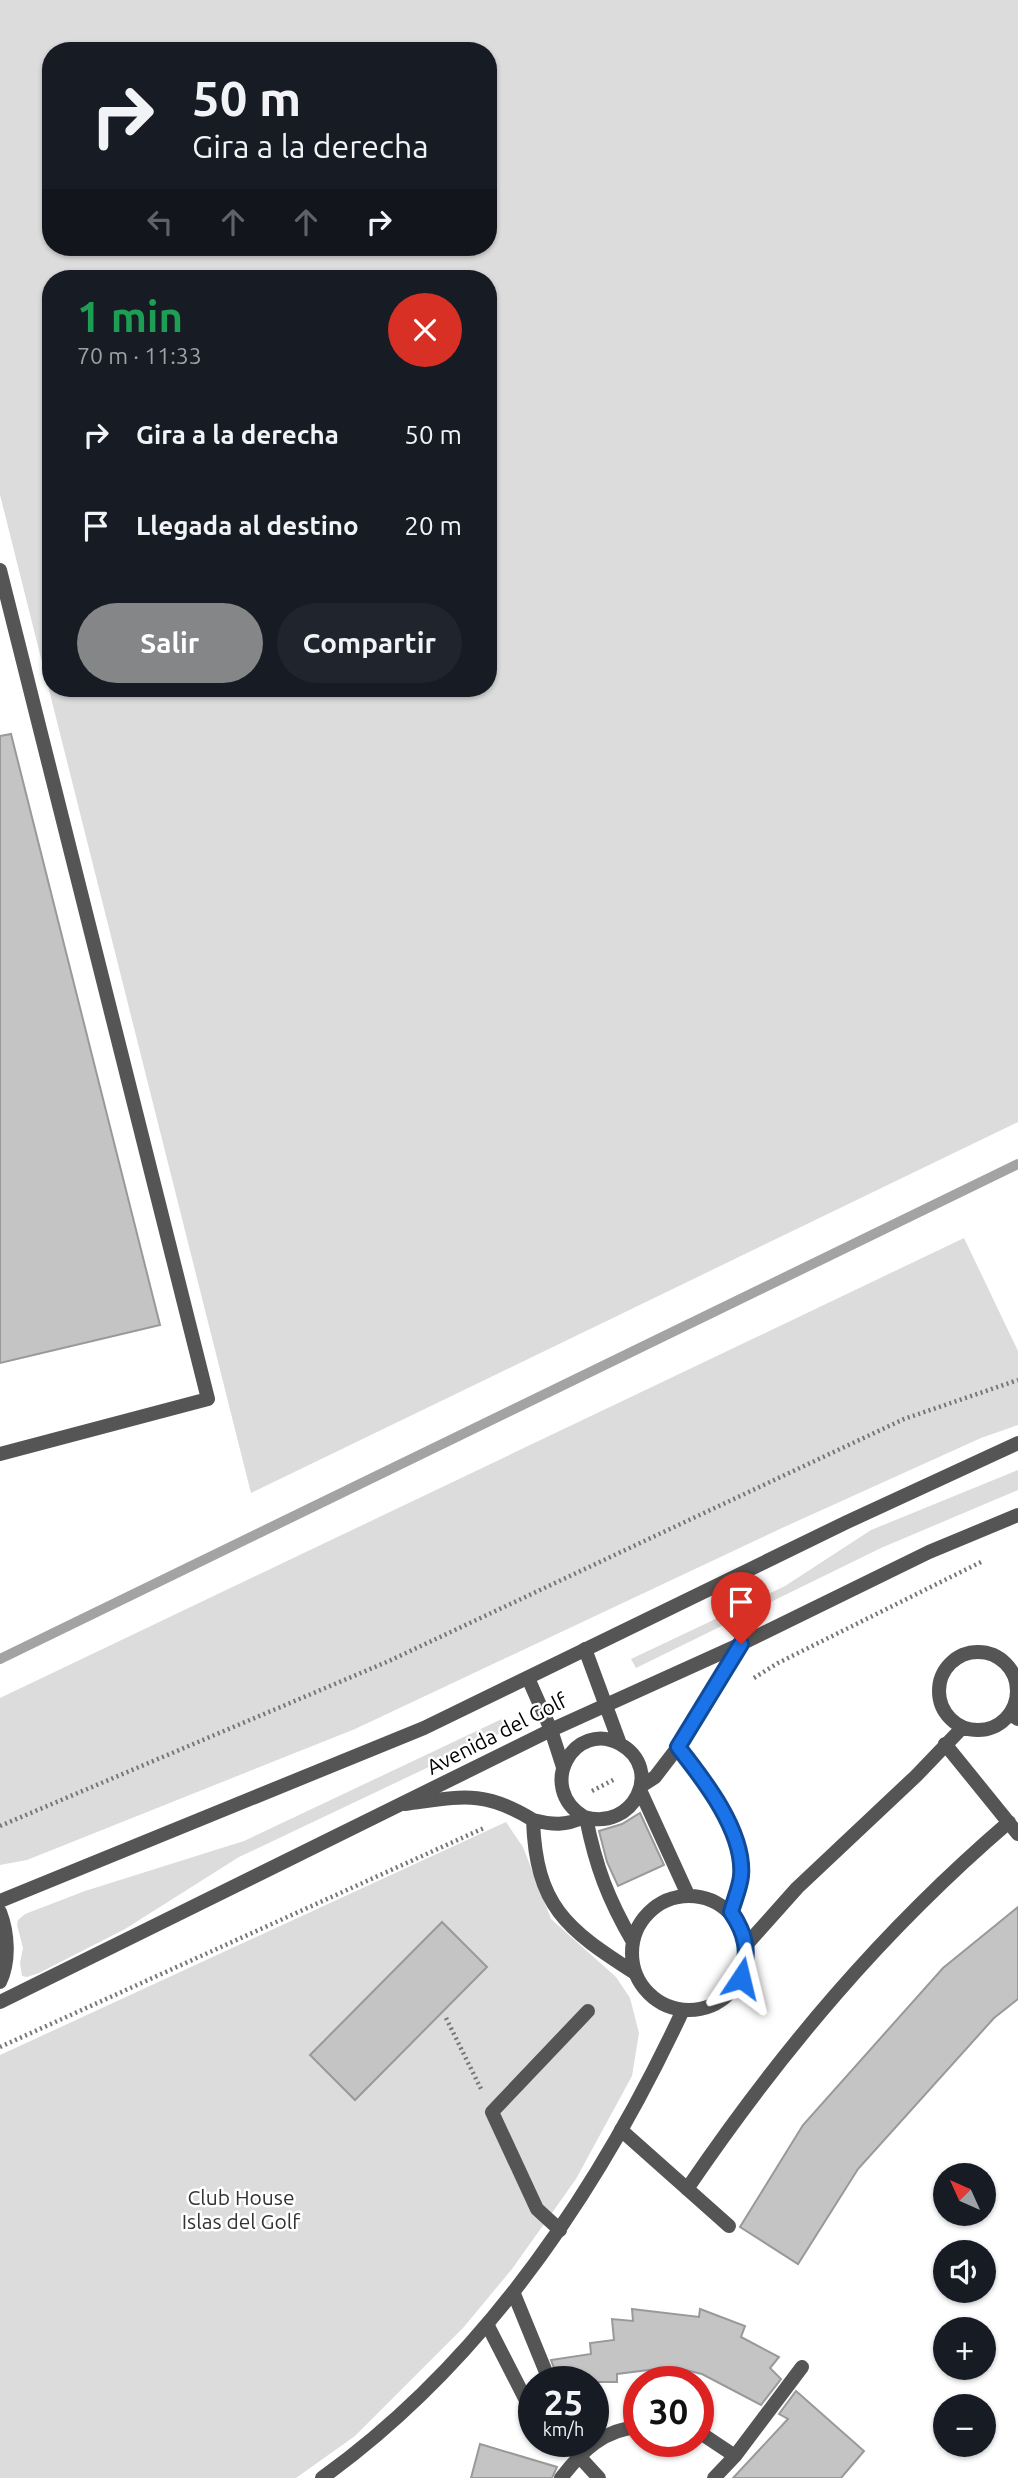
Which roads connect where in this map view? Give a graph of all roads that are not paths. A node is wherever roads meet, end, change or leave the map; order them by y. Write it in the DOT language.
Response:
graph roads {
  1 [pos="0,570"];
  2 [pos="1018,1443"];
  3 [pos="0,1454"];
  4 [pos="1018,1515"];
  5 [pos="741,1644"];
  6 [pos="585,1649"];
  7 [pos="528,1678"];
  8 [pos="607,1703"];
  9 [pos="1014,1717"];
  10 [pos="962,1728"];
  11 [pos="551,1730"];
  12 [pos="620,1744"];
  13 [pos="944,1744"];
  14 [pos="678,1747"];
  15 [pos="563,1768"];
  16 [pos="641,1788"];
  17 [pos="403,1804"];
  18 [pos="585,1817"];
  19 [pos="533,1820"];
  20 [pos="1014,1828"];
  21 [pos="688,1895"];
  22 [pos="0,1901"];
  23 [pos="0,1912"];
  24 [pos="731,1912"];
  25 [pos="633,1942"];
  26 [pos="747,1944"];
  27 [pos="635,1973"];
  28 [pos="0,1982"];
  29 [pos="0,2002"];
  30 [pos="683,2010"];
  31 [pos="588,2011"];
  32 [pos="621,2130"];
  33 [pos="687,2189"];
  34 [pos="729,2225"];
  35 [pos="560,2230"];
  36 [pos="514,2294"];
  37 [pos="488,2326"];
  38 [pos="543,2366"];
  39 [pos="802,2367"];
  40 [pos="518,2385"];
  41 [pos="714,2444"];
  42 [pos="734,2456"];
  43 [pos="579,2457"];
  44 [pos="322,2478"];
  45 [pos="561,2478"];
  46 [pos="599,2478"];
  47 [pos="714,2478"];
  1 -- 3 [label="street"];
  2 -- 6 [label="street, Avenida del Golf"];
  4 -- 5 [label="street, Avenida del Golf"];
  5 -- 8 [label="street, Avenida del Golf"];
  5 -- 14 [label="street"];
  6 -- 7 [label="street, Avenida del Golf"];
  6 -- 8 [label="street"];
  7 -- 11 [label="street"];
  7 -- 22 [label="street, Avenida del Golf"];
  8 -- 11 [label="street, Avenida del Golf"];
  8 -- 12 [label="street"];
  9 -- 10 [label="street"];
  9 -- 10 [label="street"];
  10 -- 13 [label="street"];
  11 -- 15 [label="street"];
  11 -- 17 [label="street, Avenida del Golf"];
  12 -- 15 [label="street"];
  12 -- 16 [label="street"];
  13 -- 20 [label="street"];
  13 -- 26 [label="street"];
  14 -- 16 [label="street"];
  14 -- 24 [label="street"];
  15 -- 18 [label="street"];
  16 -- 18 [label="street"];
  16 -- 21 [label="street"];
  17 -- 19 [label="street"];
  17 -- 29 [label="street, Avenida del Golf"];
  18 -- 19 [label="street"];
  18 -- 25 [label="street"];
  19 -- 27 [label="street"];
  20 -- 33 [label="street"];
  21 -- 24 [label="street"];
  21 -- 25 [label="street"];
  23 -- 28 [label="street"];
  24 -- 26 [label="street"];
  25 -- 27 [label="street"];
  26 -- 30 [label="street"];
  27 -- 30 [label="street"];
  30 -- 32 [label="street"];
  31 -- 35 [label="street"];
  32 -- 33 [label="street"];
  32 -- 35 [label="street"];
  33 -- 34 [label="street"];
  35 -- 36 [label="street"];
  36 -- 37 [label="street"];
  36 -- 38 [label="street"];
  37 -- 40 [label="street"];
  37 -- 44 [label="street"];
  39 -- 42 [label="street"];
  41 -- 42 [label="street"];
  42 -- 47 [label="street"];
  43 -- 45 [label="street"];
  43 -- 46 [label="street"];
}
